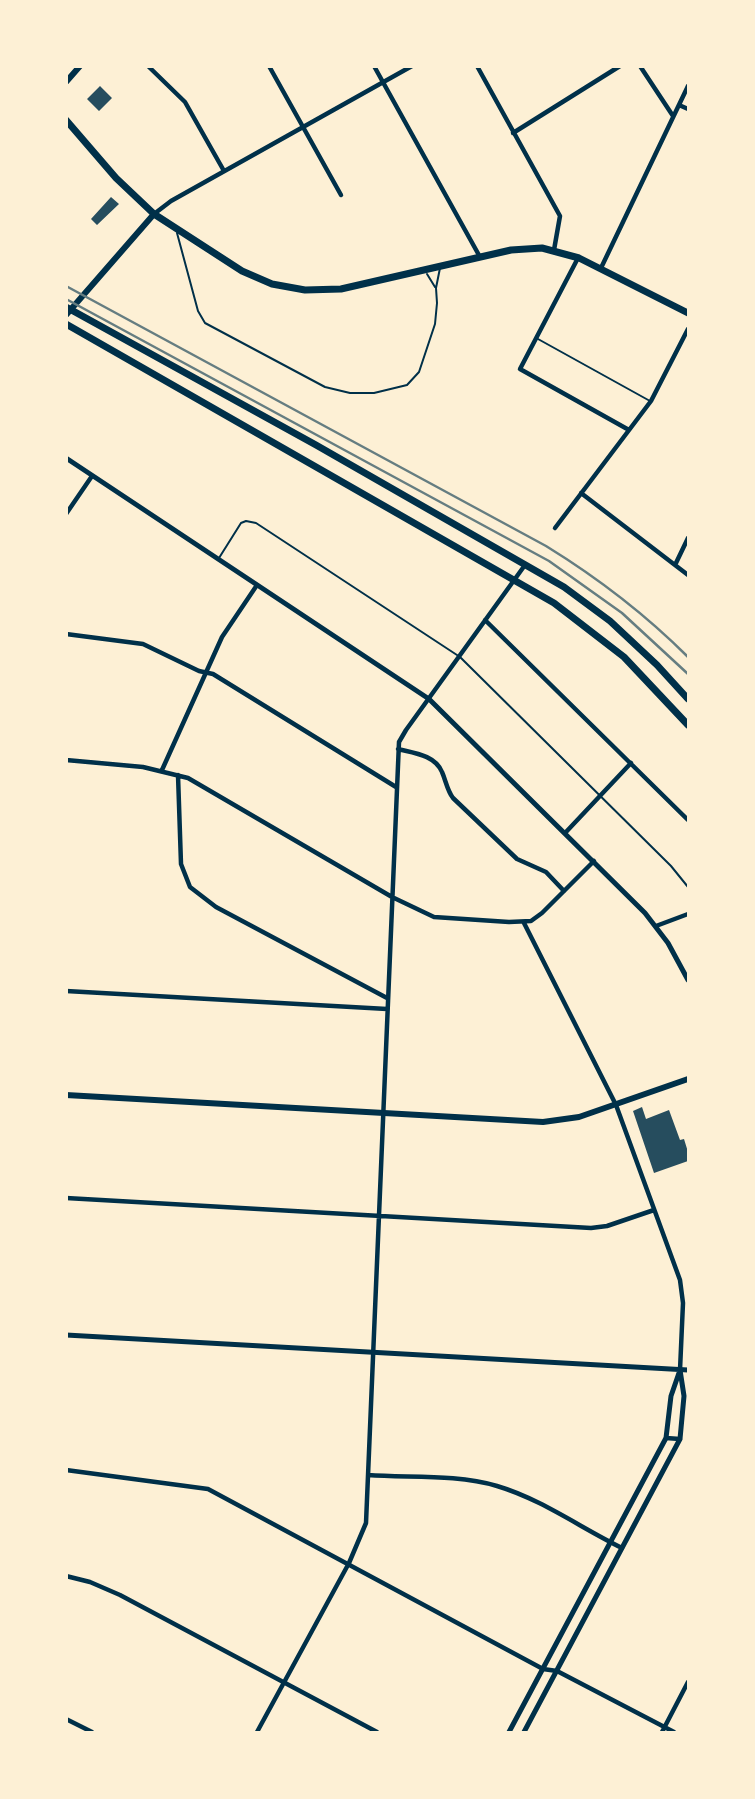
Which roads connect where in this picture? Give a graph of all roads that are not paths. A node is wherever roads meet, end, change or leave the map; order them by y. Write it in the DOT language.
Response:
graph roads {
  1 [pos="80,66"];
  2 [pos="148,66"];
  3 [pos="269,66"];
  4 [pos="374,66"];
  5 [pos="412,66"];
  6 [pos="477,66"];
  7 [pos="620,66"];
  8 [pos="640,66"];
  9 [pos="66,82"];
  10 [pos="383,82"];
  11 [pos="688,86"];
  12 [pos="679,105"];
  13 [pos="688,109"];
  14 [pos="674,117"];
  15 [pos="66,120"];
  16 [pos="303,127"];
  17 [pos="513,132"];
  18 [pos="224,171"];
  19 [pos="341,195"];
  20 [pos="154,214"];
  21 [pos="176,229"];
  22 [pos="554,250"];
  23 [pos="480,257"];
  24 [pos="579,258"];
  25 [pos="440,266"];
  26 [pos="601,268"];
  27 [pos="424,270"];
  28 [pos="436,288"];
  29 [pos="68,310"];
  30 [pos="688,313"];
  31 [pos="66,324"];
  32 [pos="688,329"];
  33 [pos="537,339"];
  34 [pos="651,401"];
  35 [pos="628,430"];
  36 [pos="316,445"];
  37 [pos="66,458"];
  38 [pos="307,460"];
  39 [pos="92,476"];
  40 [pos="581,493"];
  41 [pos="67,511"];
  42 [pos="555,527"];
  43 [pos="688,538"];
  44 [pos="218,559"];
  45 [pos="676,563"];
  46 [pos="525,564"];
  47 [pos="688,575"];
  48 [pos="515,579"];
  49 [pos="257,585"];
  50 [pos="485,620"];
  51 [pos="66,634"];
  52 [pos="460,657"];
  53 [pos="206,672"];
  54 [pos="429,699"];
  55 [pos="688,699"];
  56 [pos="688,725"];
  57 [pos="398,749"];
  58 [pos="66,760"];
  59 [pos="631,763"];
  60 [pos="162,770"];
  61 [pos="178,775"];
  62 [pos="396,787"];
  63 [pos="600,796"];
  64 [pos="688,820"];
  65 [pos="566,832"];
  66 [pos="594,860"];
  67 [pos="688,887"];
  68 [pos="564,891"];
  69 [pos="392,897"];
  70 [pos="688,914"];
  71 [pos="524,923"];
  72 [pos="656,926"];
  73 [pos="688,979"];
  74 [pos="66,991"];
  75 [pos="387,998"];
  76 [pos="387,1009"];
  77 [pos="688,1079"];
  78 [pos="66,1096"];
  79 [pos="616,1105"];
  80 [pos="383,1113"];
  81 [pos="66,1198"];
  82 [pos="654,1210"];
  83 [pos="379,1216"];
  84 [pos="66,1335"];
  85 [pos="373,1353"];
  86 [pos="680,1370"];
  87 [pos="688,1370"];
  88 [pos="666,1438"];
  89 [pos="680,1439"];
  90 [pos="66,1470"];
  91 [pos="368,1475"];
  92 [pos="610,1542"];
  93 [pos="622,1548"];
  94 [pos="349,1563"];
  95 [pos="66,1576"];
  96 [pos="543,1668"];
  97 [pos="557,1671"];
  98 [pos="284,1682"];
  99 [pos="688,1682"];
  100 [pos="66,1719"];
  101 [pos="663,1730"];
  102 [pos="92,1732"];
  103 [pos="257,1732"];
  104 [pos="377,1732"];
  105 [pos="509,1732"];
  106 [pos="524,1732"];
  107 [pos="674,1732"];
  1 -- 9 [label="main road"];
  2 -- 18 [label="street"];
  3 -- 16 [label="street"];
  4 -- 10 [label="street"];
  5 -- 10 [label="street"];
  6 -- 17 [label="street"];
  7 -- 17 [label="street"];
  8 -- 14 [label="street"];
  10 -- 16 [label="street"];
  10 -- 23 [label="street"];
  11 -- 12 [label="street"];
  12 -- 13 [label="street"];
  12 -- 14 [label="street"];
  14 -- 26 [label="street"];
  15 -- 20 [label="main road"];
  16 -- 18 [label="street"];
  16 -- 19 [label="street"];
  17 -- 22 [label="street"];
  18 -- 20 [label="street"];
  20 -- 21 [label="main road"];
  20 -- 29 [label="main road"];
  21 -- 27 [label="main road"];
  21 -- 28 [label="lane"];
  22 -- 23 [label="main road"];
  22 -- 24 [label="main road"];
  23 -- 25 [label="main road"];
  24 -- 26 [label="main road"];
  24 -- 33 [label="street"];
  25 -- 27 [label="main road"];
  25 -- 28 [label="lane"];
  26 -- 30 [label="main road"];
  27 -- 28 [label="lane"];
  29 -- 36 [label="main road"];
  31 -- 38 [label="main road"];
  32 -- 34 [label="street"];
  33 -- 34 [label="lane"];
  33 -- 35 [label="street"];
  34 -- 35 [label="street"];
  35 -- 40 [label="street"];
  36 -- 38 [label="main road"];
  36 -- 46 [label="main road"];
  37 -- 39 [label="street"];
  38 -- 48 [label="main road"];
  39 -- 41 [label="street"];
  39 -- 44 [label="street"];
  40 -- 42 [label="street"];
  40 -- 45 [label="street"];
  43 -- 45 [label="street"];
  44 -- 49 [label="street"];
  44 -- 52 [label="lane"];
  45 -- 47 [label="street"];
  46 -- 48 [label="street"];
  46 -- 55 [label="main road"];
  48 -- 50 [label="street"];
  48 -- 56 [label="main road"];
  49 -- 53 [label="street"];
  49 -- 54 [label="street"];
  50 -- 52 [label="street"];
  50 -- 59 [label="street"];
  51 -- 53 [label="street"];
  52 -- 54 [label="street"];
  52 -- 63 [label="lane"];
  53 -- 60 [label="street"];
  53 -- 62 [label="street"];
  54 -- 57 [label="street"];
  54 -- 65 [label="street"];
  57 -- 62 [label="street"];
  57 -- 68 [label="street"];
  58 -- 60 [label="street"];
  59 -- 63 [label="street"];
  59 -- 64 [label="street"];
  60 -- 61 [label="street"];
  61 -- 69 [label="street"];
  61 -- 75 [label="street"];
  62 -- 69 [label="street"];
  63 -- 65 [label="street"];
  63 -- 67 [label="lane"];
  65 -- 66 [label="street"];
  66 -- 68 [label="street"];
  66 -- 72 [label="street"];
  68 -- 71 [label="street"];
  69 -- 71 [label="street"];
  69 -- 75 [label="street"];
  70 -- 72 [label="street"];
  71 -- 79 [label="street"];
  72 -- 73 [label="street"];
  74 -- 76 [label="street"];
  75 -- 76 [label="street"];
  76 -- 80 [label="street"];
  77 -- 79 [label="main road"];
  78 -- 80 [label="main road"];
  79 -- 80 [label="main road"];
  79 -- 82 [label="street"];
  80 -- 83 [label="street"];
  81 -- 83 [label="street"];
  82 -- 83 [label="street"];
  82 -- 86 [label="street"];
  83 -- 85 [label="street"];
  84 -- 85 [label="street"];
  85 -- 86 [label="street"];
  85 -- 91 [label="street"];
  86 -- 87 [label="street"];
  86 -- 88 [label="street"];
  86 -- 89 [label="street"];
  88 -- 89 [label="street"];
  88 -- 92 [label="street"];
  89 -- 93 [label="street"];
  90 -- 94 [label="street"];
  91 -- 92 [label="street"];
  91 -- 94 [label="street"];
  92 -- 93 [label="street"];
  92 -- 96 [label="street"];
  93 -- 97 [label="street"];
  94 -- 96 [label="street"];
  94 -- 98 [label="street"];
  95 -- 98 [label="street"];
  96 -- 97 [label="street"];
  96 -- 105 [label="street"];
  97 -- 101 [label="street"];
  97 -- 106 [label="street"];
  98 -- 103 [label="street"];
  98 -- 104 [label="street"];
  99 -- 101 [label="street"];
  100 -- 102 [label="street"];
  101 -- 107 [label="street"];
}
